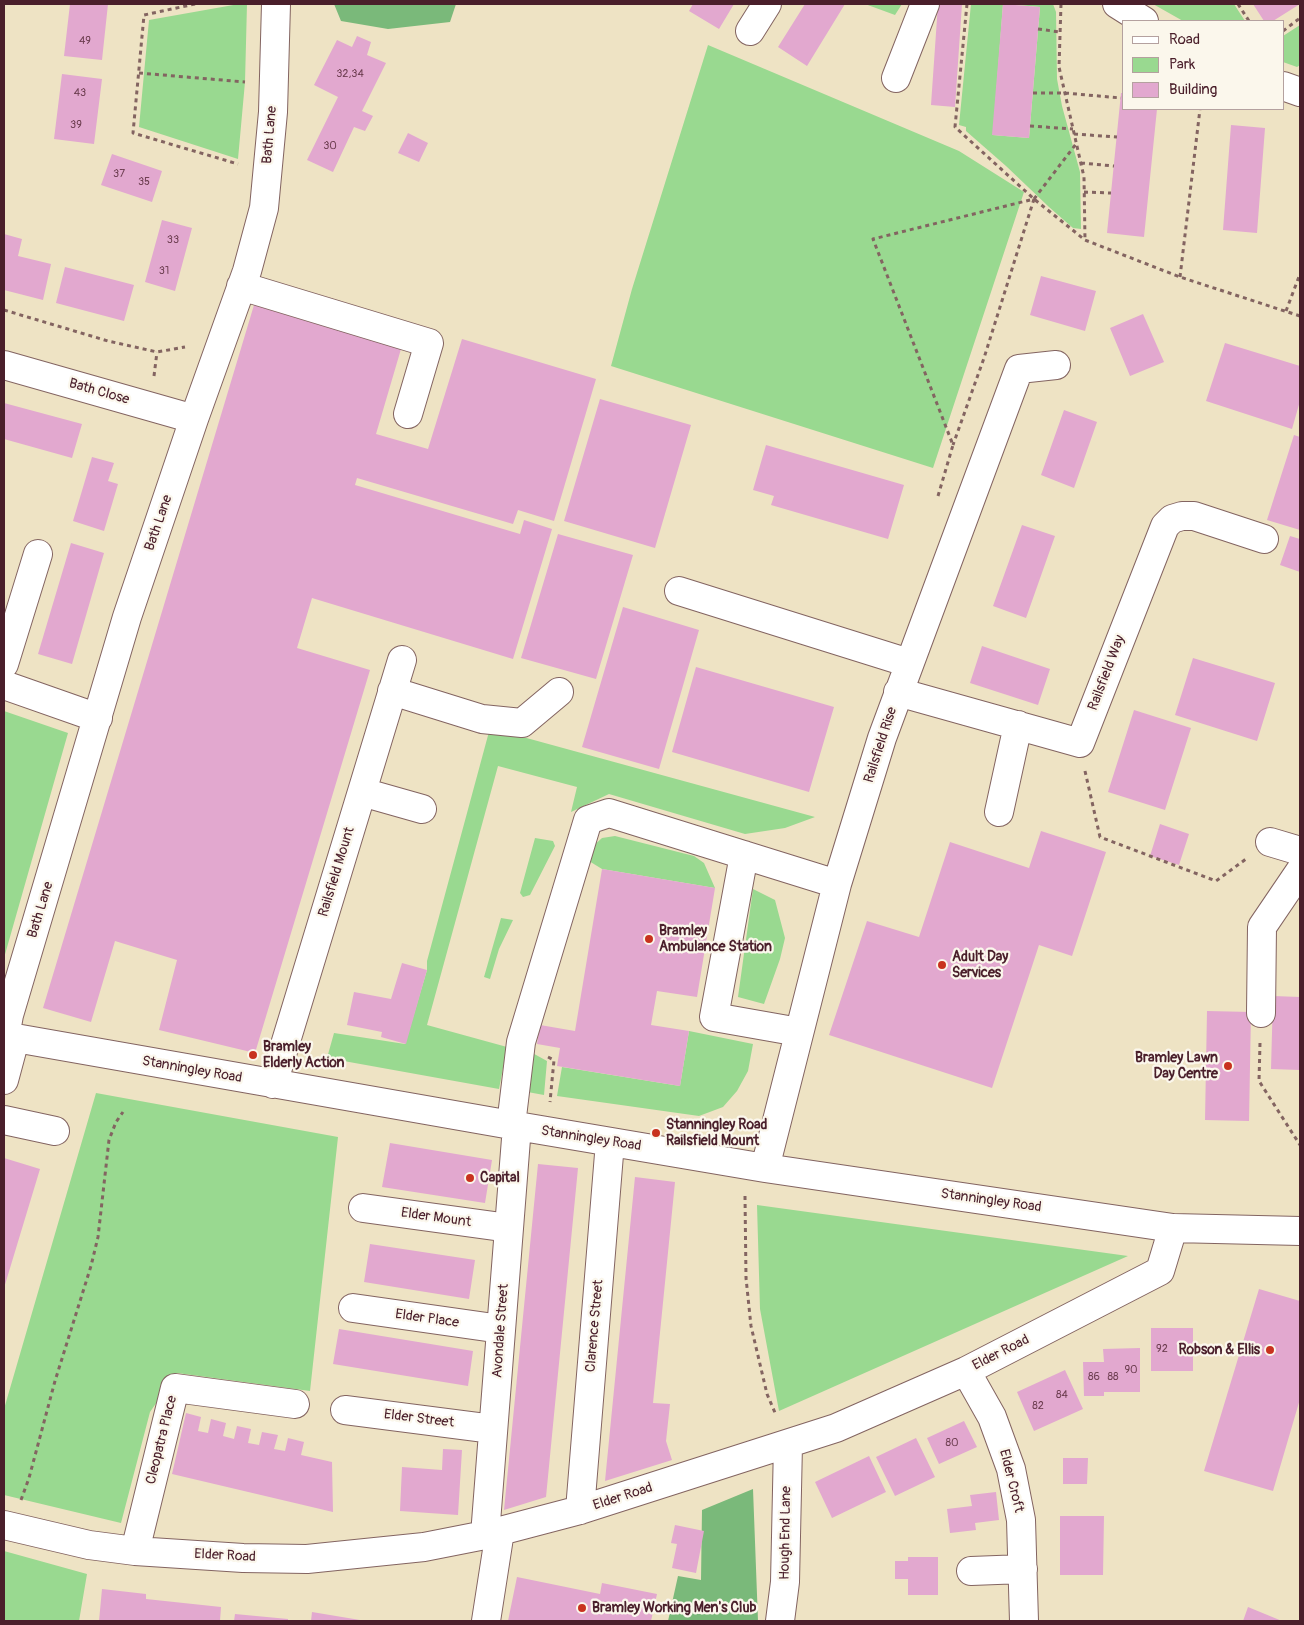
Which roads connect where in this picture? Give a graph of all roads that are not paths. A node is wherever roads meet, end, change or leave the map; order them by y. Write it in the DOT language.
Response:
graph roads {
  1 [pos="276,4"];
  2 [pos="766,4"];
  3 [pos="925,4"];
  4 [pos="1117,4"];
  5 [pos="1142,20"];
  6 [pos="750,31"];
  7 [pos="896,78"];
  8 [pos="1284,86"];
  9 [pos="1300,92"];
  10 [pos="242,286"];
  11 [pos="4,365"];
  12 [pos="1056,365"];
  13 [pos="408,414"];
  14 [pos="194,419"];
  15 [pos="1264,539"];
  16 [pos="38,554"];
  17 [pos="679,591"];
  18 [pos="402,660"];
  19 [pos="909,663"];
  20 [pos="4,664"];
  21 [pos="4,685"];
  22 [pos="392,691"];
  23 [pos="559,692"];
  24 [pos="898,692"];
  25 [pos="98,718"];
  26 [pos="1018,725"];
  27 [pos="362,792"];
  28 [pos="422,809"];
  29 [pos="999,812"];
  30 [pos="1270,842"];
  31 [pos="1300,851"];
  32 [pos="744,855"];
  33 [pos="1300,871"];
  34 [pos="837,884"];
  35 [pos="1261,1013"];
  36 [pos="799,1032"];
  37 [pos="8,1037"];
  38 [pos="4,1080"];
  39 [pos="273,1084"];
  40 [pos="4,1120"];
  41 [pos="514,1125"];
  42 [pos="55,1131"];
  43 [pos="610,1142"];
  44 [pos="765,1168"];
  45 [pos="364,1208"];
  46 [pos="509,1228"];
  47 [pos="1173,1228"];
  48 [pos="1300,1231"];
  49 [pos="353,1308"];
  50 [pos="501,1329"];
  51 [pos="966,1371"];
  52 [pos="296,1404"];
  53 [pos="345,1410"];
  54 [pos="493,1429"];
  55 [pos="788,1444"];
  56 [pos="580,1510"];
  57 [pos="10,1516"];
  58 [pos="493,1533"];
  59 [pos="134,1551"];
  60 [pos="1023,1569"];
  61 [pos="971,1570"];
  62 [pos="486,1621"];
  63 [pos="780,1621"];
  64 [pos="1024,1621"];
  1 -- 10 [label="street, Bath Lane"];
  2 -- 6 [label="street"];
  3 -- 7 [label="street"];
  4 -- 5 [label="street"];
  8 -- 9 [label="street"];
  10 -- 13 [label="street"];
  10 -- 14 [label="street, Bath Lane"];
  11 -- 14 [label="street, Bath Close"];
  12 -- 19 [label="street, Railsfield Rise"];
  14 -- 25 [label="street, Bath Lane"];
  15 -- 26 [label="street, Railsfield Way"];
  16 -- 20 [label="street"];
  17 -- 19 [label="street"];
  18 -- 22 [label="street, Railsfield Mount"];
  19 -- 24 [label="street, Railsfield Rise"];
  21 -- 25 [label="street"];
  22 -- 23 [label="street"];
  22 -- 27 [label="street, Railsfield Mount"];
  24 -- 26 [label="street"];
  24 -- 34 [label="street, Railsfield Rise"];
  25 -- 37 [label="street, Bath Lane"];
  26 -- 29 [label="street"];
  27 -- 28 [label="street"];
  27 -- 39 [label="street, Railsfield Mount"];
  30 -- 31 [label="street"];
  32 -- 34 [label="street"];
  32 -- 36 [label="street"];
  32 -- 41 [label="street, Avondale Street"];
  33 -- 35 [label="street"];
  34 -- 36 [label="street, Railsfield Rise"];
  36 -- 44 [label="street, Railsfield Rise"];
  37 -- 38 [label="street, Bath Lane"];
  37 -- 39 [label="street, Stanningley Road"];
  39 -- 41 [label="street, Stanningley Road"];
  40 -- 42 [label="street"];
  41 -- 43 [label="street, Stanningley Road"];
  41 -- 46 [label="street, Avondale Street"];
  43 -- 44 [label="street, Stanningley Road"];
  43 -- 56 [label="street, Clarence Street"];
  44 -- 47 [label="street, Stanningley Road"];
  45 -- 46 [label="street, Elder Mount"];
  46 -- 50 [label="street, Avondale Street"];
  47 -- 48 [label="street, Stanningley Road"];
  47 -- 51 [label="street, Elder Road"];
  49 -- 50 [label="street, Elder Place"];
  50 -- 54 [label="street, Avondale Street"];
  51 -- 55 [label="street, Elder Road"];
  51 -- 60 [label="street, Elder Croft"];
  52 -- 59 [label="street, Cleopatra Place"];
  53 -- 54 [label="street, Elder Street"];
  54 -- 58 [label="street, Avondale Street"];
  55 -- 56 [label="street, Elder Road"];
  55 -- 63 [label="street, Hough End Lane"];
  56 -- 58 [label="street, Elder Road"];
  57 -- 59 [label="street, Elder Road"];
  58 -- 59 [label="street, Elder Road"];
  58 -- 62 [label="street, Avondale Street"];
  60 -- 61 [label="street"];
  60 -- 64 [label="street, Elder Croft"];
}
